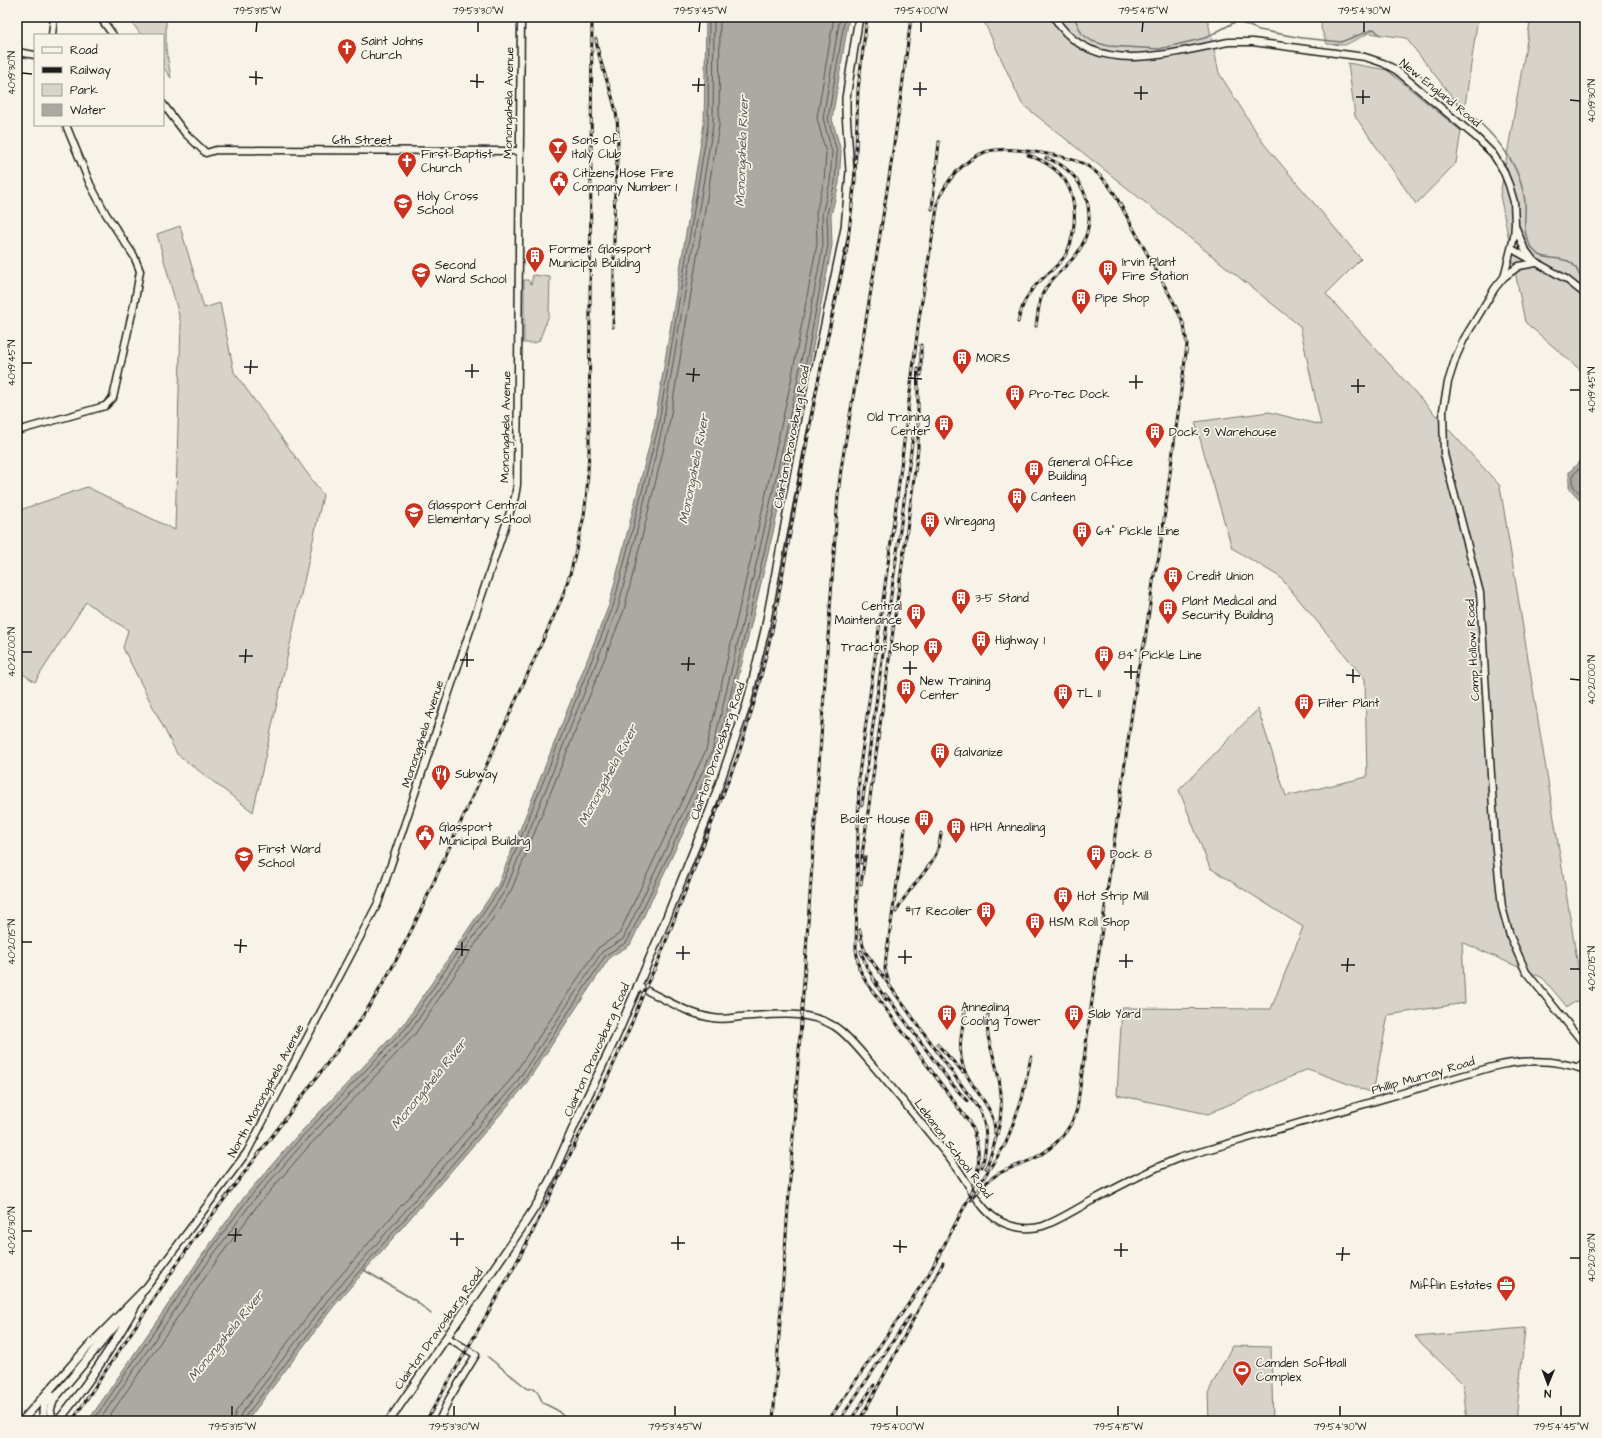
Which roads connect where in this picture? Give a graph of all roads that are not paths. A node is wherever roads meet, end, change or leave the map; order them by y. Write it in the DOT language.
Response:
graph roads {
  1 [pos="54,17"];
  2 [pos="100,17"];
  3 [pos="521,17"];
  4 [pos="859,17"];
  5 [pos="1054,17"];
  6 [pos="52,34"];
  7 [pos="112,34"];
  8 [pos="17,52"];
  9 [pos="34,55"];
  10 [pos="164,105"];
  11 [pos="66,126"];
  12 [pos="519,151"];
  13 [pos="1515,224"];
  14 [pos="1512,248"];
  15 [pos="1536,263"];
  16 [pos="1504,277"];
  17 [pos="1585,294"];
  18 [pos="17,431"];
  19 [pos="384,888"];
  20 [pos="637,986"];
  21 [pos="1585,1045"];
  22 [pos="1585,1061"];
  23 [pos="1582,1069"];
  24 [pos="1268,1131"];
  25 [pos="145,1289"];
  26 [pos="112,1323"];
  27 [pos="447,1337"];
  28 [pos="22,1421"];
  29 [pos="45,1421"];
  30 [pos="53,1421"];
  31 [pos="58,1421"];
  32 [pos="389,1421"];
  33 [pos="439,1421"];
  1 -- 6 [label="main road"];
  2 -- 7 [label="main road"];
  3 -- 12 [label="main road, Monongahela Avenue"];
  4 -- 20 [label="main road, Clairton Dravosburg Road"];
  5 -- 13 [label="main road, New England Road"];
  8 -- 9 [label="main road"];
  10 -- 12 [label="main road, 6th Street"];
  11 -- 18 [label="main road"];
  12 -- 19 [label="main road, Monongahela Avenue"];
  13 -- 14 [label="main road, New England Road"];
  13 -- 15 [label="main road"];
  14 -- 15 [label="main road"];
  14 -- 16 [label="main road, Camp Hollow Road"];
  15 -- 16 [label="main road"];
  15 -- 17 [label="main road"];
  16 -- 21 [label="main road, Camp Hollow Road"];
  19 -- 25 [label="main road, North Monongahela Avenue"];
  20 -- 24 [label="main road, Lebanon School Road"];
  20 -- 27 [label="main road, Clairton Dravosburg Road"];
  22 -- 23 [label="main road"];
  23 -- 24 [label="main road, Phillip Murray Road"];
  25 -- 26 [label="main road"];
  25 -- 30 [label="main road"];
  25 -- 31 [label="main road"];
  26 -- 28 [label="main road"];
  26 -- 29 [label="main road"];
  27 -- 32 [label="main road, Clairton Dravosburg Road"];
  27 -- 33 [label="main road"];
}
